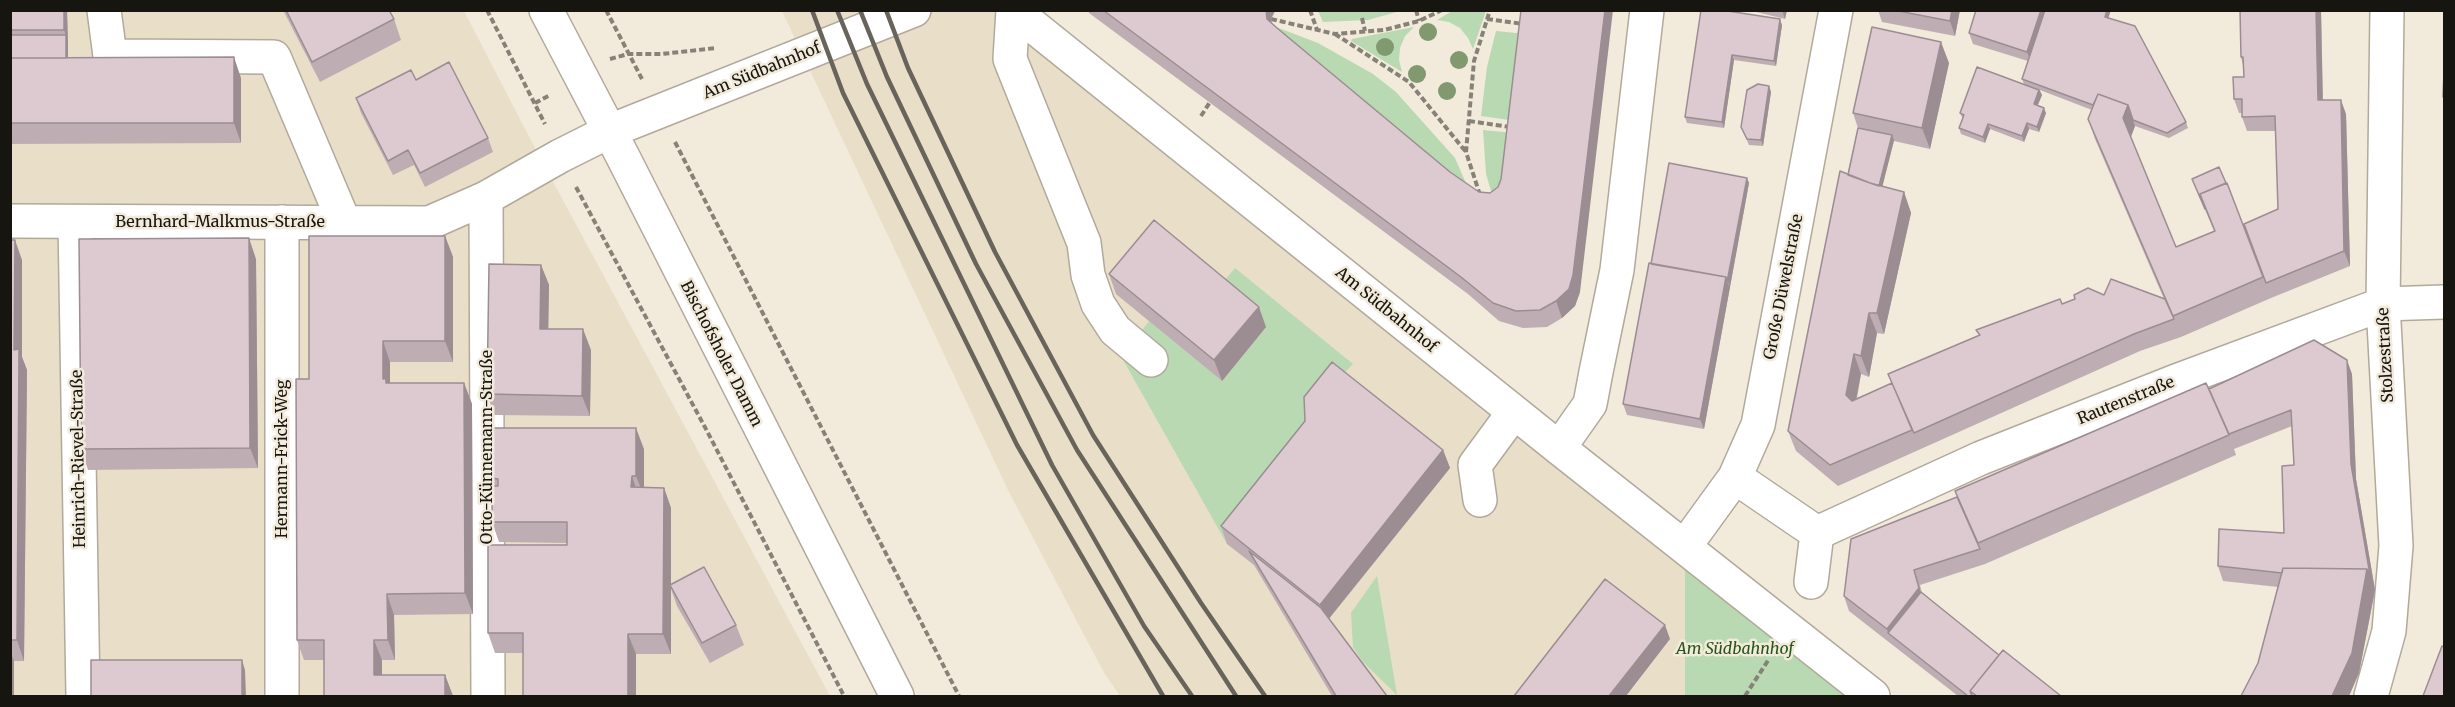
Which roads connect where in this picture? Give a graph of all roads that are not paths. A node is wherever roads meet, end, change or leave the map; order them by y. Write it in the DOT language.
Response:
graph roads {
  1 [pos="104,10"];
  2 [pos="546,10"];
  3 [pos="914,10"];
  4 [pos="1013,10"];
  5 [pos="1647,10"];
  6 [pos="1836,10"];
  7 [pos="2387,10"];
  8 [pos="609,131"];
  9 [pos="486,198"];
  10 [pos="10,222"];
  11 [pos="75,222"];
  12 [pos="282,222"];
  13 [pos="344,222"];
  14 [pos="429,223"];
  15 [pos="2445,302"];
  16 [pos="2383,304"];
  17 [pos="1151,360"];
  18 [pos="1514,412"];
  19 [pos="1559,448"];
  20 [pos="1735,477"];
  21 [pos="1480,500"];
  22 [pos="1817,533"];
  23 [pos="1685,546"];
  24 [pos="1811,582"];
  25 [pos="84,696"];
  26 [pos="282,696"];
  27 [pos="488,696"];
  28 [pos="897,696"];
  29 [pos="1873,696"];
  30 [pos="2371,696"];
  1 -- 13 [label="street"];
  2 -- 8 [label="street, Bischofsholer Damm"];
  3 -- 8 [label="street, Am Südbahnhof"];
  4 -- 17 [label="street"];
  4 -- 18 [label="street, Am Südbahnhof"];
  5 -- 19 [label="street"];
  6 -- 20 [label="street, Große Düwelstraße"];
  7 -- 16 [label="street, Stolzestraße"];
  8 -- 9 [label="street, Am Südbahnhof"];
  8 -- 28 [label="street, Bischofsholer Damm"];
  9 -- 14 [label="street, Am Südbahnhof"];
  9 -- 27 [label="street, Otto-Künnemann-Straße"];
  10 -- 11 [label="street, Bernhard-Malkmus-Straße"];
  11 -- 12 [label="street, Bernhard-Malkmus-Straße"];
  11 -- 25 [label="street, Heinrich-Rievel-Straße"];
  12 -- 13 [label="street, Bernhard-Malkmus-Straße"];
  12 -- 26 [label="street, Hermann-Frick-Weg"];
  13 -- 14 [label="street, Bernhard-Malkmus-Straße"];
  15 -- 16 [label="street, Rautenstraße"];
  16 -- 22 [label="street, Rautenstraße"];
  16 -- 30 [label="street, Stolzestraße"];
  18 -- 19 [label="street, Am Südbahnhof"];
  18 -- 21 [label="street"];
  19 -- 23 [label="street, Am Südbahnhof"];
  20 -- 22 [label="street"];
  20 -- 23 [label="street, Große Düwelstraße"];
  22 -- 24 [label="street"];
  23 -- 29 [label="street, Am Südbahnhof"];
}
